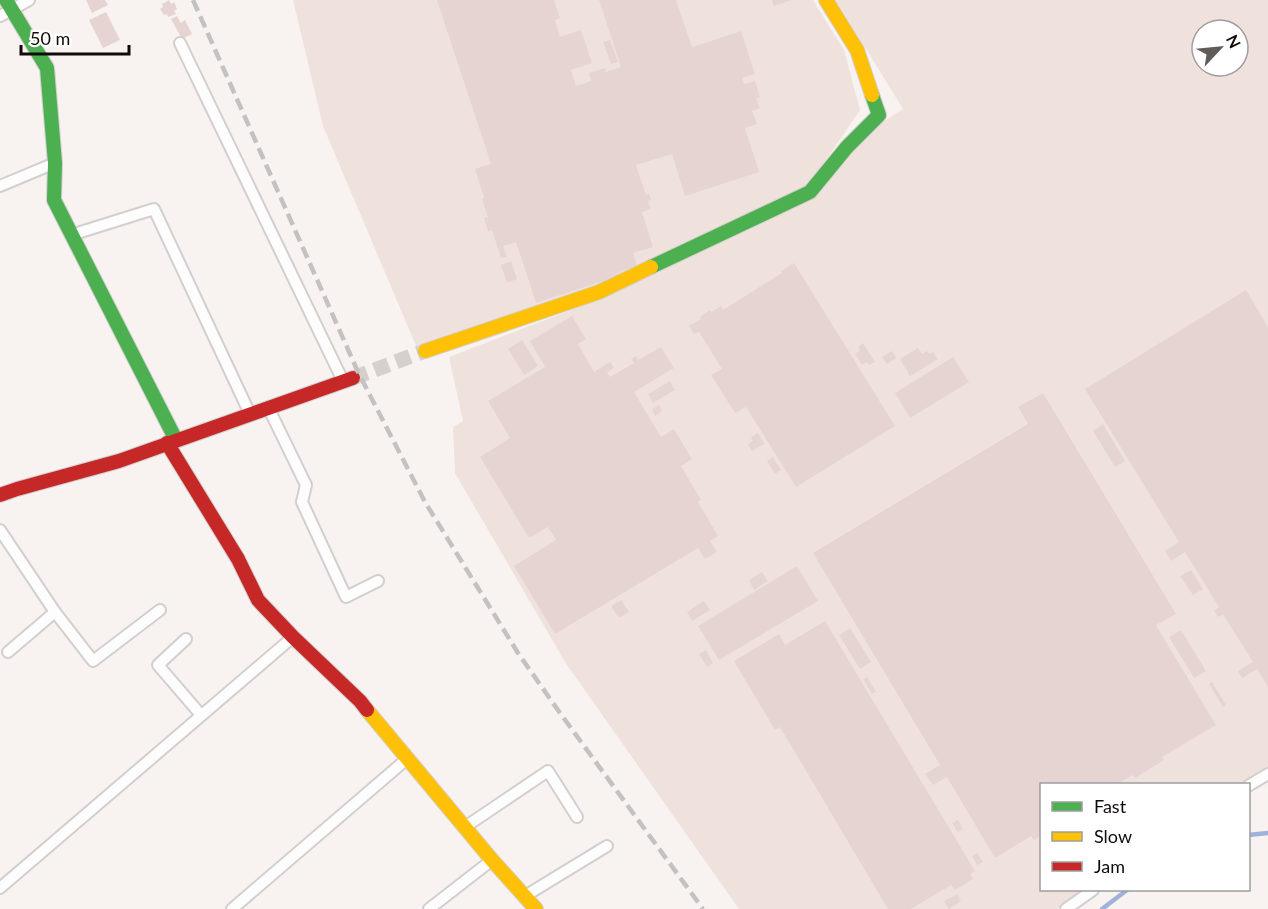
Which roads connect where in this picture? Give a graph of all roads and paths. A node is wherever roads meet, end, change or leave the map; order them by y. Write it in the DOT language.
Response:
graph roads {
  1 [pos="29,0"];
  2 [pos="826,0"];
  3 [pos="6,9"];
  4 [pos="180,43"];
  5 [pos="55,163"];
  6 [pos="0,186"];
  7 [pos="72,235"];
  8 [pos="425,351"];
  9 [pos="348,379"];
  10 [pos="268,407"];
  11 [pos="250,414"];
  12 [pos="172,442"];
  13 [pos="0,495"];
  14 [pos="0,530"];
  15 [pos="378,581"];
  16 [pos="160,610"];
  17 [pos="55,612"];
  18 [pos="293,637"];
  19 [pos="186,639"];
  20 [pos="8,652"];
  21 [pos="201,716"];
  22 [pos="408,758"];
  23 [pos="1268,774"];
  24 [pos="1250,785"];
  25 [pos="577,817"];
  26 [pos="465,827"];
  27 [pos="607,846"];
  28 [pos="492,860"];
  29 [pos="0,888"];
  30 [pos="1092,891"];
  31 [pos="525,896"];
  32 [pos="232,909"];
  33 [pos="429,909"];
  34 [pos="536,909"];
  35 [pos="1066,909"];
  1 -- 3 [label="street"];
  2 -- 8 [label="street"];
  3 -- 5 [label="street"];
  4 -- 9 [label="street"];
  5 -- 6 [label="street"];
  5 -- 7 [label="street"];
  7 -- 11 [label="street"];
  7 -- 12 [label="street"];
  9 -- 10 [label="street"];
  10 -- 11 [label="street"];
  10 -- 15 [label="street"];
  11 -- 12 [label="street"];
  12 -- 13 [label="street"];
  12 -- 18 [label="street"];
  14 -- 17 [label="street"];
  16 -- 17 [label="street"];
  17 -- 20 [label="street"];
  18 -- 21 [label="street"];
  18 -- 22 [label="street"];
  19 -- 21 [label="street"];
  21 -- 29 [label="street"];
  22 -- 26 [label="street"];
  22 -- 32 [label="street"];
  23 -- 24 [label="street"];
  25 -- 26 [label="street"];
  26 -- 28 [label="street"];
  27 -- 31 [label="street"];
  28 -- 31 [label="street"];
  28 -- 33 [label="street"];
  30 -- 35 [label="street"];
  31 -- 34 [label="street"];
}
